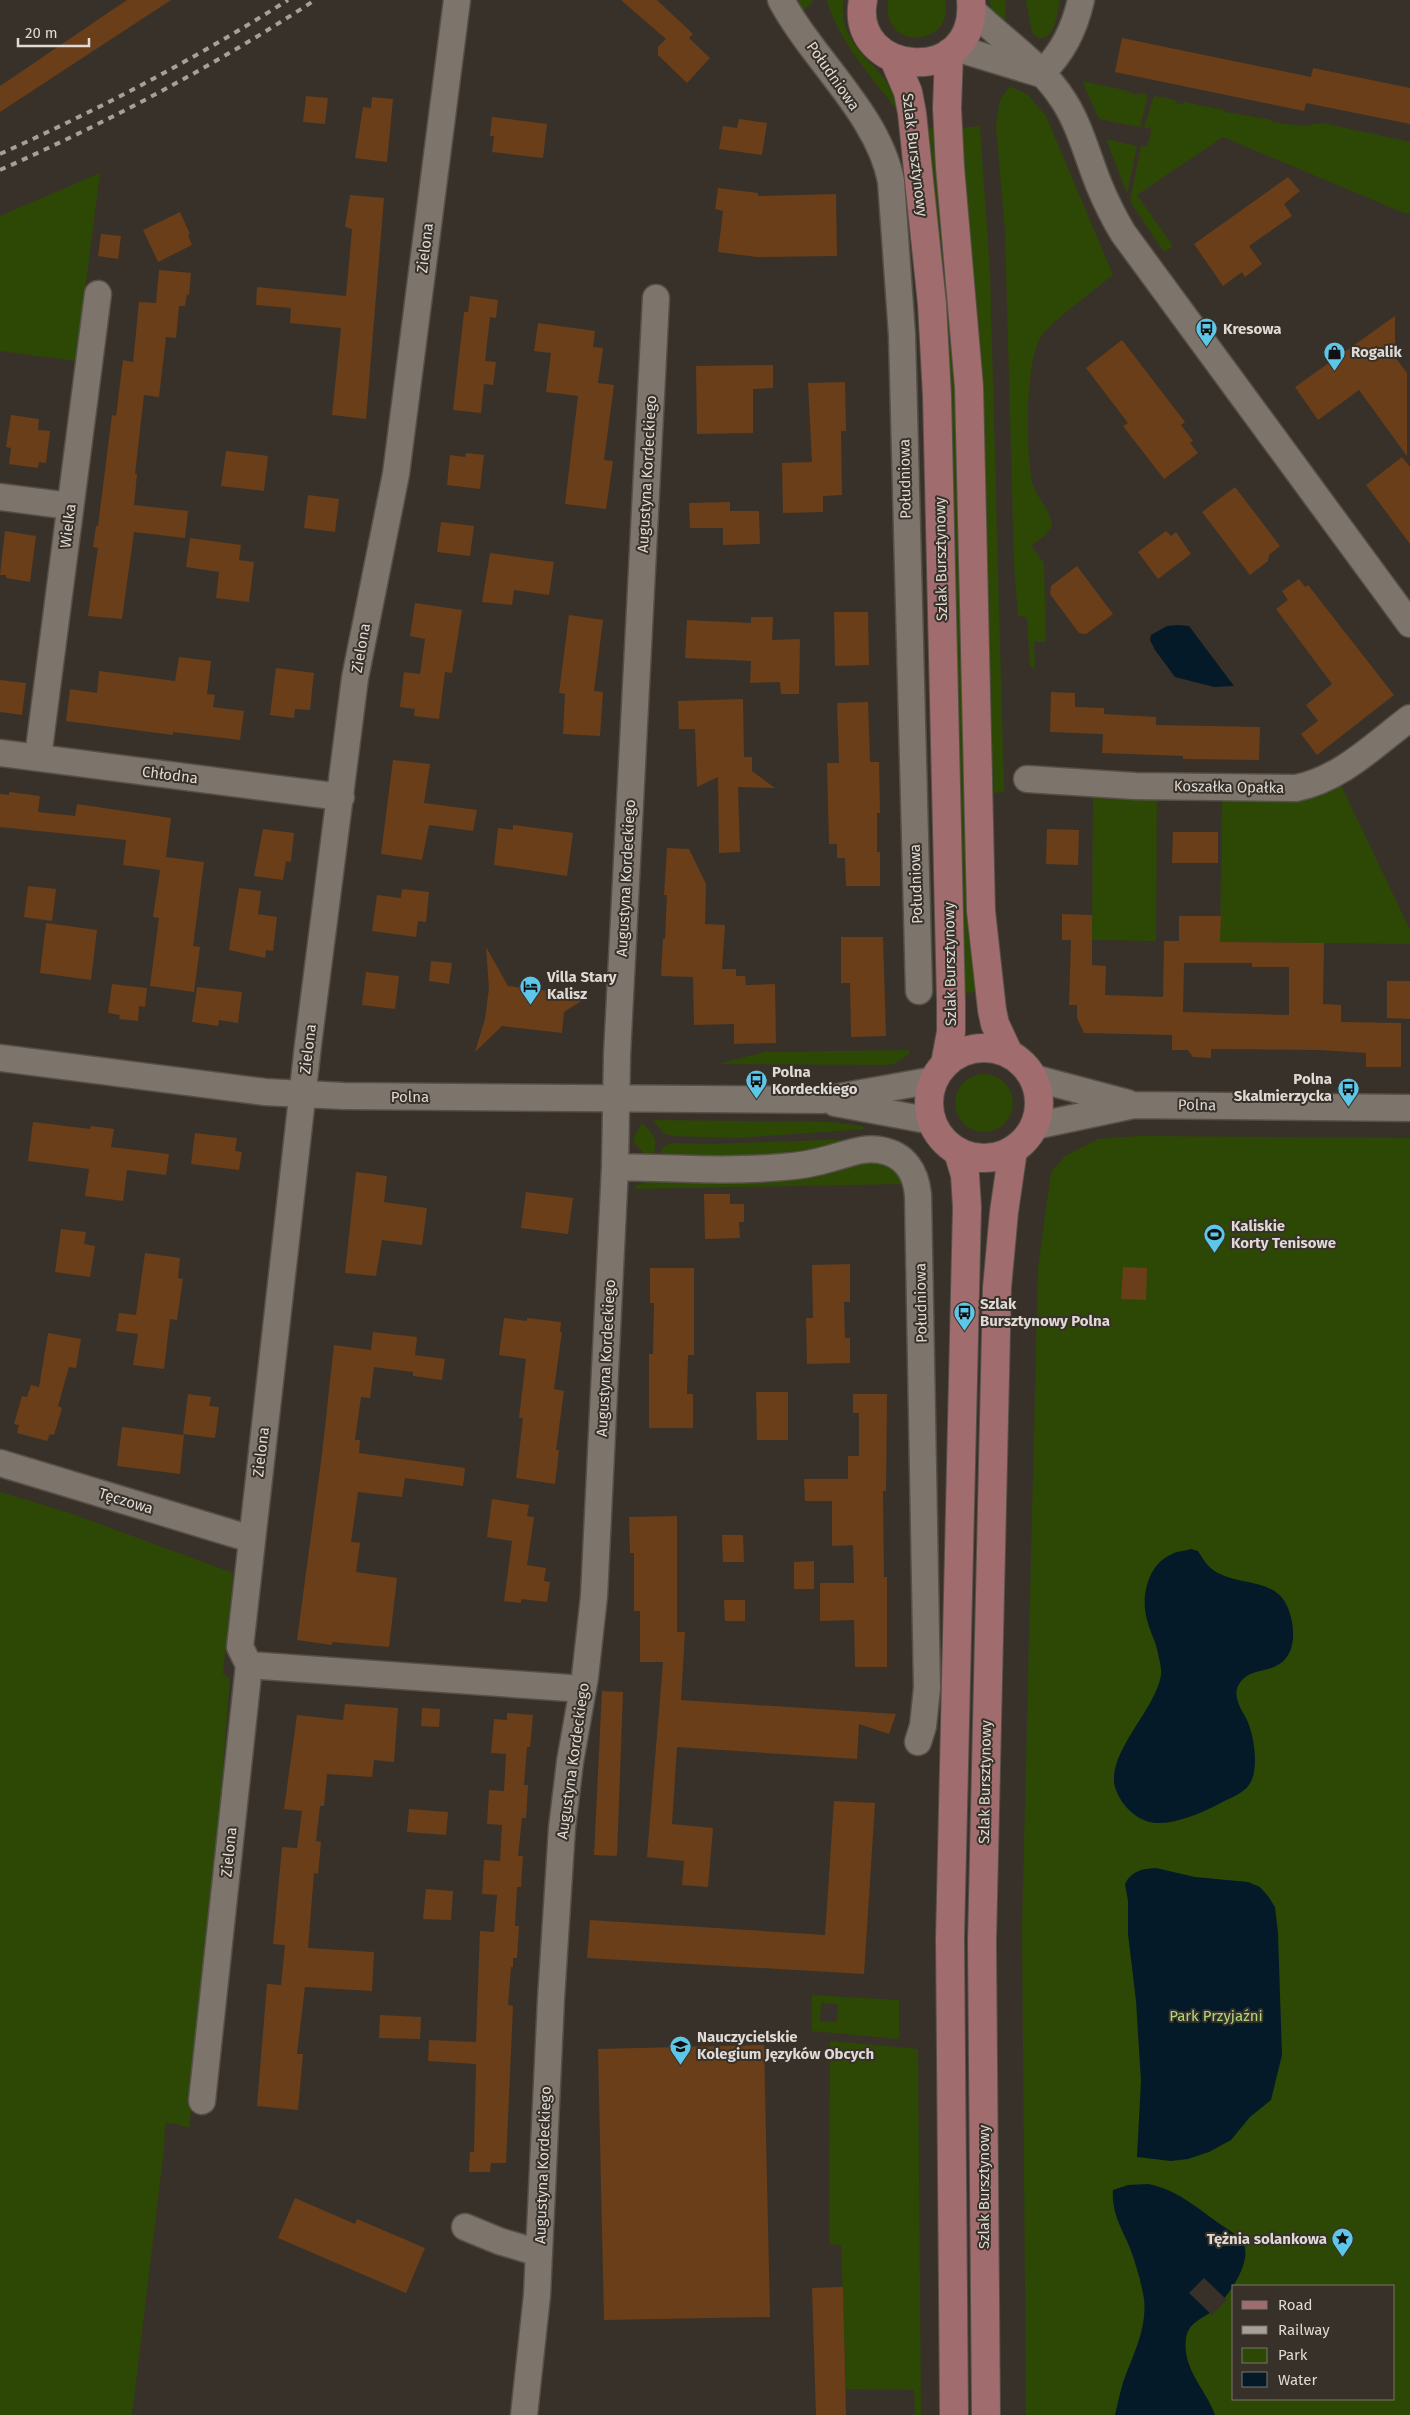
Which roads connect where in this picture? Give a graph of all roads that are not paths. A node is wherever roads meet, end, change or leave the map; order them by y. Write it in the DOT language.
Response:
graph roads {
  1 [pos="457,0"];
  2 [pos="781,0"];
  3 [pos="863,0"];
  4 [pos="1081,0"];
  5 [pos="972,5"];
  6 [pos="952,51"];
  7 [pos="894,58"];
  8 [pos="1041,74"];
  9 [pos="98,294"];
  10 [pos="656,298"];
  11 [pos="0,497"];
  12 [pos="70,506"];
  13 [pos="1410,624"];
  14 [pos="1410,718"];
  15 [pos="0,752"];
  16 [pos="38,757"];
  17 [pos="1027,779"];
  18 [pos="340,797"];
  19 [pos="919,991"];
  20 [pos="1008,1052"];
  21 [pos="0,1058"];
  22 [pos="939,1072"];
  23 [pos="1034,1078"];
  24 [pos="302,1095"];
  25 [pos="617,1098"];
  26 [pos="822,1100"];
  27 [pos="1134,1105"];
  28 [pos="1410,1108"];
  29 [pos="932,1121"];
  30 [pos="1035,1126"];
  31 [pos="1014,1150"];
  32 [pos="958,1152"];
  33 [pos="615,1167"];
  34 [pos="0,1463"];
  35 [pos="251,1538"];
  36 [pos="249,1665"];
  37 [pos="583,1689"];
  38 [pos="918,1742"];
  39 [pos="202,2101"];
  40 [pos="466,2227"];
  41 [pos="540,2252"];
  42 [pos="524,2415"];
  43 [pos="954,2415"];
  44 [pos="986,2415"];
  1 -- 18 [label="street, Zielona"];
  2 -- 19 [label="street, Południowa"];
  3 -- 7 [label="main road"];
  4 -- 8 [label="street"];
  5 -- 6 [label="main road"];
  5 -- 8 [label="street"];
  6 -- 7 [label="main road"];
  6 -- 8 [label="street"];
  6 -- 20 [label="main road, Szlak Bursztynowy"];
  7 -- 22 [label="main road, Szlak Bursztynowy"];
  8 -- 13 [label="street"];
  9 -- 12 [label="street, Wielka"];
  10 -- 25 [label="street, Augustyna Kordeckiego"];
  11 -- 12 [label="street"];
  12 -- 16 [label="street, Wielka"];
  14 -- 17 [label="street, Koszałka Opałka"];
  15 -- 16 [label="street, Chłodna"];
  16 -- 18 [label="street, Chłodna"];
  18 -- 24 [label="street, Zielona"];
  20 -- 22 [label="main road"];
  20 -- 23 [label="main road"];
  21 -- 24 [label="street, Polna"];
  22 -- 26 [label="street, Polna"];
  22 -- 29 [label="main road"];
  23 -- 27 [label="street, Polna"];
  23 -- 30 [label="main road"];
  24 -- 25 [label="street, Polna"];
  24 -- 35 [label="street, Zielona"];
  25 -- 26 [label="street, Polna"];
  25 -- 33 [label="street, Augustyna Kordeckiego"];
  26 -- 29 [label="street, Polna"];
  27 -- 28 [label="street, Polna"];
  27 -- 30 [label="street, Polna"];
  29 -- 32 [label="main road"];
  30 -- 31 [label="main road"];
  31 -- 32 [label="main road"];
  31 -- 44 [label="main road, Szlak Bursztynowy"];
  32 -- 43 [label="main road"];
  33 -- 37 [label="street, Augustyna Kordeckiego"];
  33 -- 38 [label="street, Południowa"];
  34 -- 35 [label="street, Tęczowa"];
  35 -- 36 [label="street, Zielona"];
  36 -- 37 [label="street"];
  36 -- 39 [label="street, Zielona"];
  37 -- 41 [label="street, Augustyna Kordeckiego"];
  40 -- 41 [label="street"];
  41 -- 42 [label="street, Augustyna Kordeckiego"];
}
